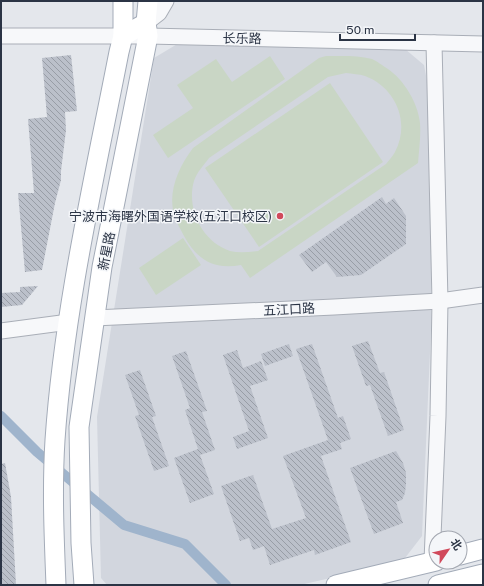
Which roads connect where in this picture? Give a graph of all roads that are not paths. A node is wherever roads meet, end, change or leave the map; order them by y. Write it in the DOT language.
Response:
graph roads {
  1 [pos="123,1"];
  2 [pos="148,1"];
  3 [pos="166,1"];
  4 [pos="147,30"];
  5 [pos="1,36"];
  6 [pos="123,36"];
  7 [pos="434,43"];
  8 [pos="483,44"];
  9 [pos="476,296"];
  10 [pos="440,301"];
  11 [pos="94,318"];
  12 [pos="69,322"];
  13 [pos="1,331"];
  14 [pos="435,530"];
  15 [pos="483,549"];
  16 [pos="468,553"];
  17 [pos="428,562"];
  18 [pos="483,574"];
  19 [pos="56,585"];
  20 [pos="84,585"];
  21 [pos="336,585"];
  22 [pos="438,585"];
  1 -- 6 [label="main road"];
  2 -- 4 [label="main road, 新星路"];
  3 -- 4 [label="street"];
  4 -- 6 [label="main road"];
  4 -- 7 [label="street, 长乐路"];
  4 -- 11 [label="main road, 新星路"];
  5 -- 6 [label="street"];
  6 -- 12 [label="main road"];
  7 -- 8 [label="street, 长乐路"];
  7 -- 10 [label="street"];
  9 -- 10 [label="street, 五江口路"];
  10 -- 11 [label="street, 五江口路"];
  10 -- 14 [label="street"];
  11 -- 20 [label="main road, 新星路"];
  12 -- 13 [label="street"];
  12 -- 19 [label="main road"];
  15 -- 16 [label="main road"];
  17 -- 21 [label="main road"];
  18 -- 22 [label="main road"];
}
